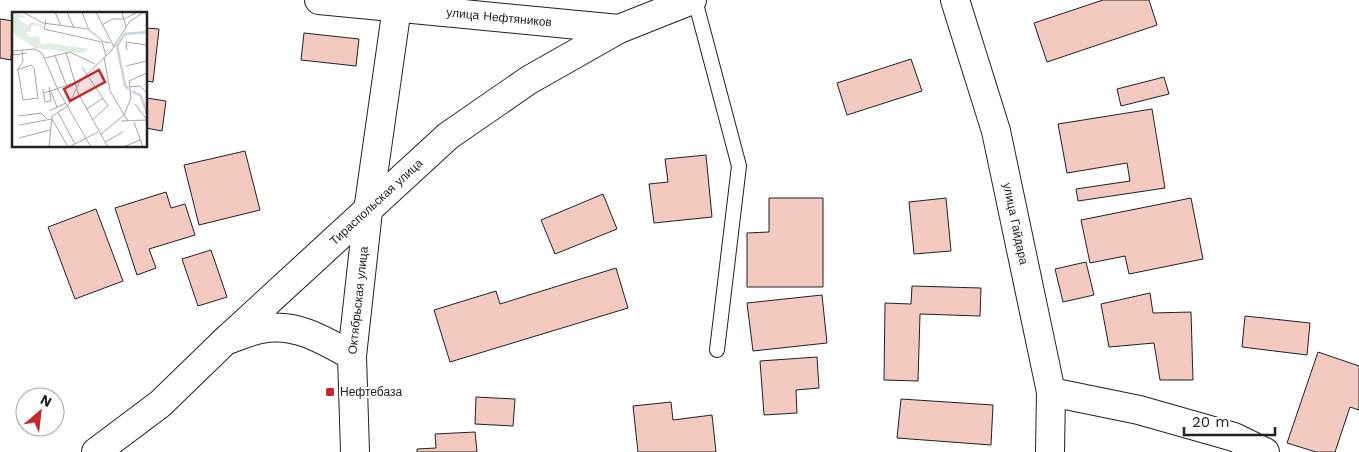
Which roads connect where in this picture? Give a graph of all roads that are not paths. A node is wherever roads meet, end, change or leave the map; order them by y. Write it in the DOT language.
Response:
graph roads {
  1 [pos="319,0"];
  2 [pos="694,0"];
  3 [pos="955,0"];
  4 [pos="397,3"];
  5 [pos="619,29"];
  6 [pos="368,211"];
  7 [pos="225,341"];
  8 [pos="717,350"];
  9 [pos="352,356"];
  10 [pos="1051,392"];
  11 [pos="96,452"];
  12 [pos="355,452"];
  13 [pos="1050,452"];
  14 [pos="1265,452"];
  1 -- 4 [label="street, улица Нефтяников"];
  2 -- 5 [label="street, Тираспольская улица"];
  2 -- 8 [label="lane"];
  3 -- 10 [label="street, улица Гайдара"];
  4 -- 5 [label="street, улица Нефтяников"];
  4 -- 6 [label="street, Октябрьская улица"];
  5 -- 6 [label="street, Тираспольская улица"];
  6 -- 7 [label="street, Тираспольская улица"];
  6 -- 9 [label="street, Октябрьская улица"];
  7 -- 9 [label="street"];
  7 -- 11 [label="street, Тираспольская улица"];
  9 -- 12 [label="street, Октябрьская улица"];
  10 -- 13 [label="street, улица Гайдара"];
  10 -- 14 [label="street"];
}
